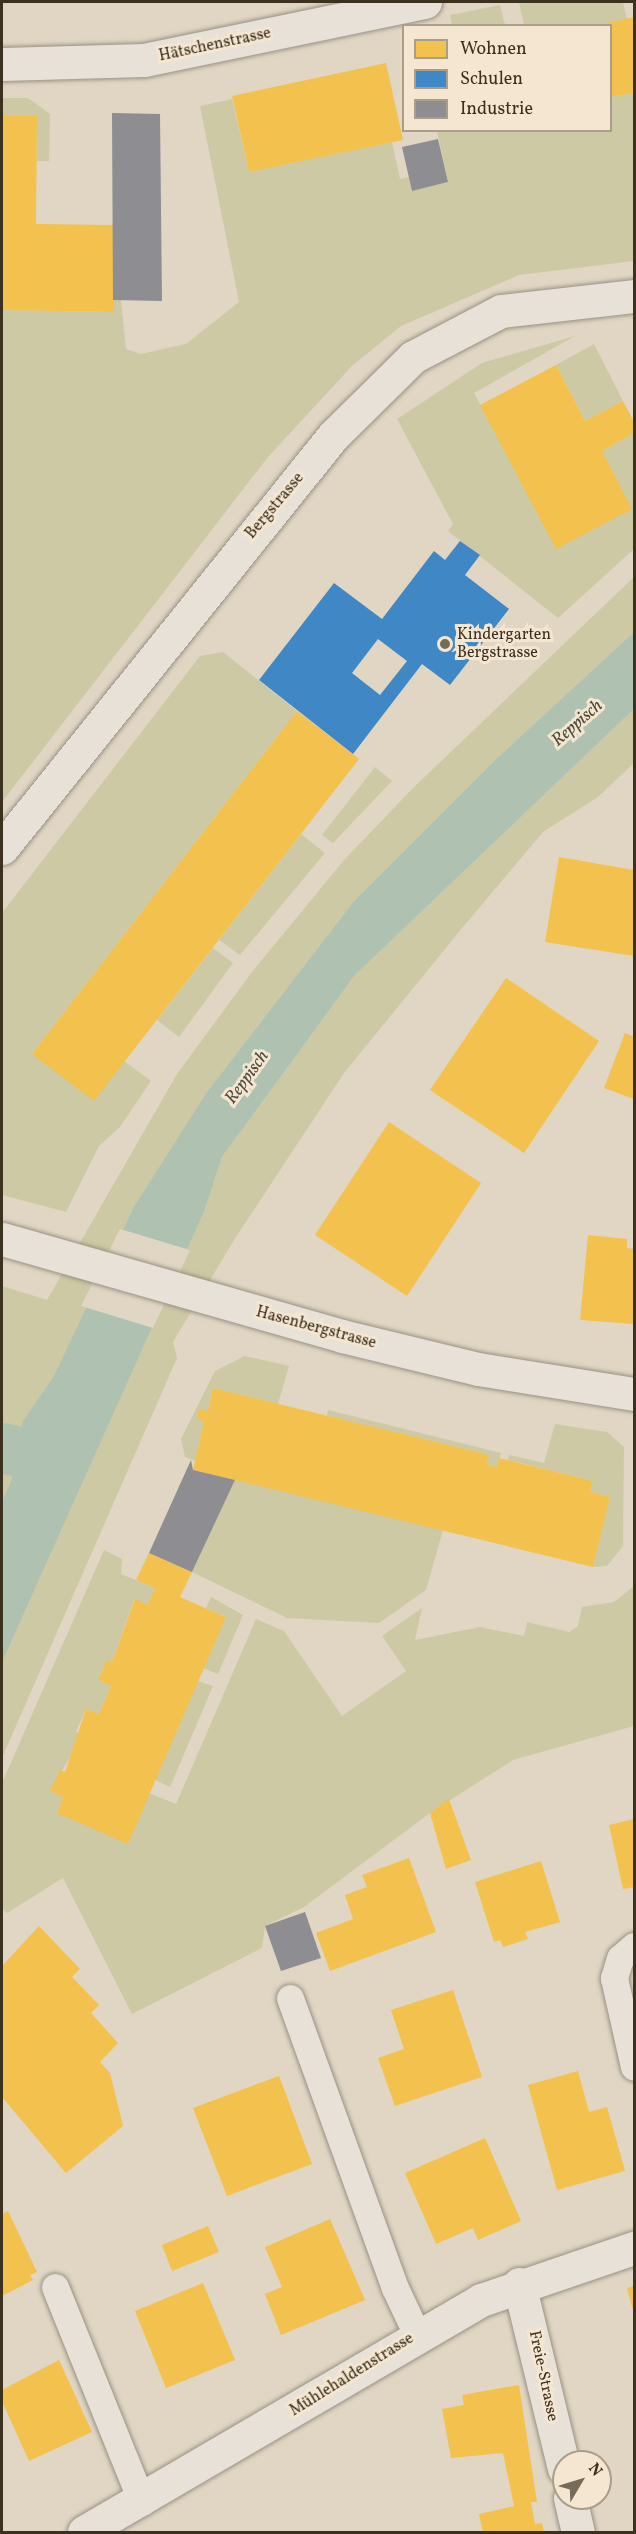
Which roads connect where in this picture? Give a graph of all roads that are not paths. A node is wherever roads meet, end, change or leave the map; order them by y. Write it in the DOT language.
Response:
graph roads {
  1 [pos="425,2"];
  2 [pos="2,64"];
  3 [pos="634,297"];
  4 [pos="2,848"];
  5 [pos="2,1239"];
  6 [pos="634,1394"];
  7 [pos="634,1946"];
  8 [pos="290,1998"];
  9 [pos="634,2067"];
  10 [pos="634,2248"];
  11 [pos="519,2283"];
  12 [pos="55,2287"];
  13 [pos="417,2334"];
  14 [pos="559,2450"];
  15 [pos="142,2502"];
  16 [pos="573,2510"];
  17 [pos="84,2532"];
  18 [pos="578,2532"];
  1 -- 2 [label="street, Hätschenstrasse"];
  3 -- 4 [label="street, Bergstrasse"];
  5 -- 6 [label="street, Hasenbergstrasse"];
  7 -- 9 [label="lane"];
  8 -- 13 [label="lane"];
  10 -- 11 [label="street, Mühlehaldenstrasse"];
  11 -- 13 [label="street, Mühlehaldenstrasse"];
  11 -- 14 [label="street, Freie-Strasse"];
  12 -- 15 [label="lane"];
  13 -- 15 [label="street, Mühlehaldenstrasse"];
  15 -- 17 [label="street, Mühlehaldenstrasse"];
  16 -- 18 [label="street"];
}
